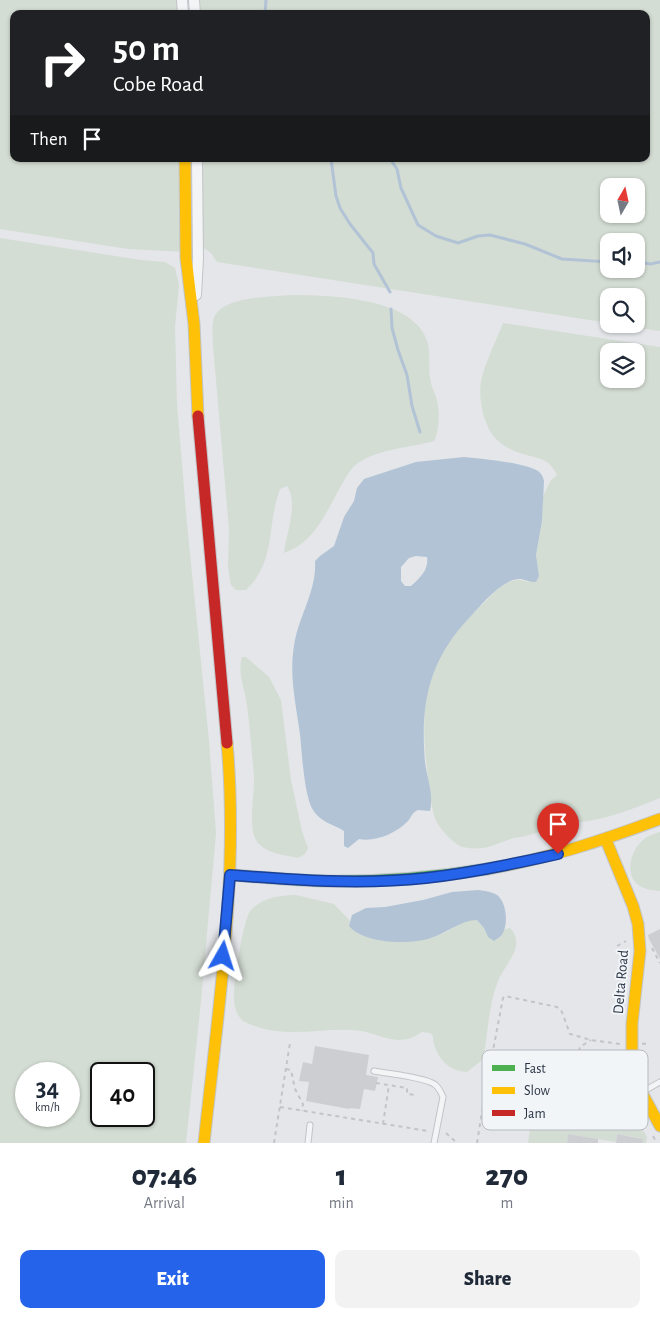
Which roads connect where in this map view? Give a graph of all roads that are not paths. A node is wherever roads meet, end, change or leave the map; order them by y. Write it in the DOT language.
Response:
graph roads {
  1 [pos="185,162"];
  2 [pos="197,162"];
  3 [pos="198,244"];
  4 [pos="186,245"];
  5 [pos="194,324"];
  6 [pos="660,819"];
  7 [pos="606,840"];
  8 [pos="230,875"];
  9 [pos="631,1050"];
  10 [pos="374,1071"];
  11 [pos="660,1082"];
  12 [pos="648,1089"];
  13 [pos="648,1105"];
  14 [pos="310,1125"];
  15 [pos="660,1126"];
  16 [pos="204,1143"];
  17 [pos="308,1143"];
  18 [pos="434,1143"];
  1 -- 4 [label="street"];
  2 -- 3 [label="street"];
  3 -- 4 [label="lane"];
  3 -- 5 [label="street"];
  4 -- 5 [label="street"];
  5 -- 8 [label="street"];
  6 -- 7 [label="street"];
  7 -- 8 [label="street"];
  7 -- 9 [label="street, Delta Road"];
  8 -- 16 [label="street"];
  10 -- 18 [label="lane"];
  11 -- 12 [label="lane"];
  13 -- 15 [label="street, Delta Road"];
  14 -- 17 [label="lane"];
}
